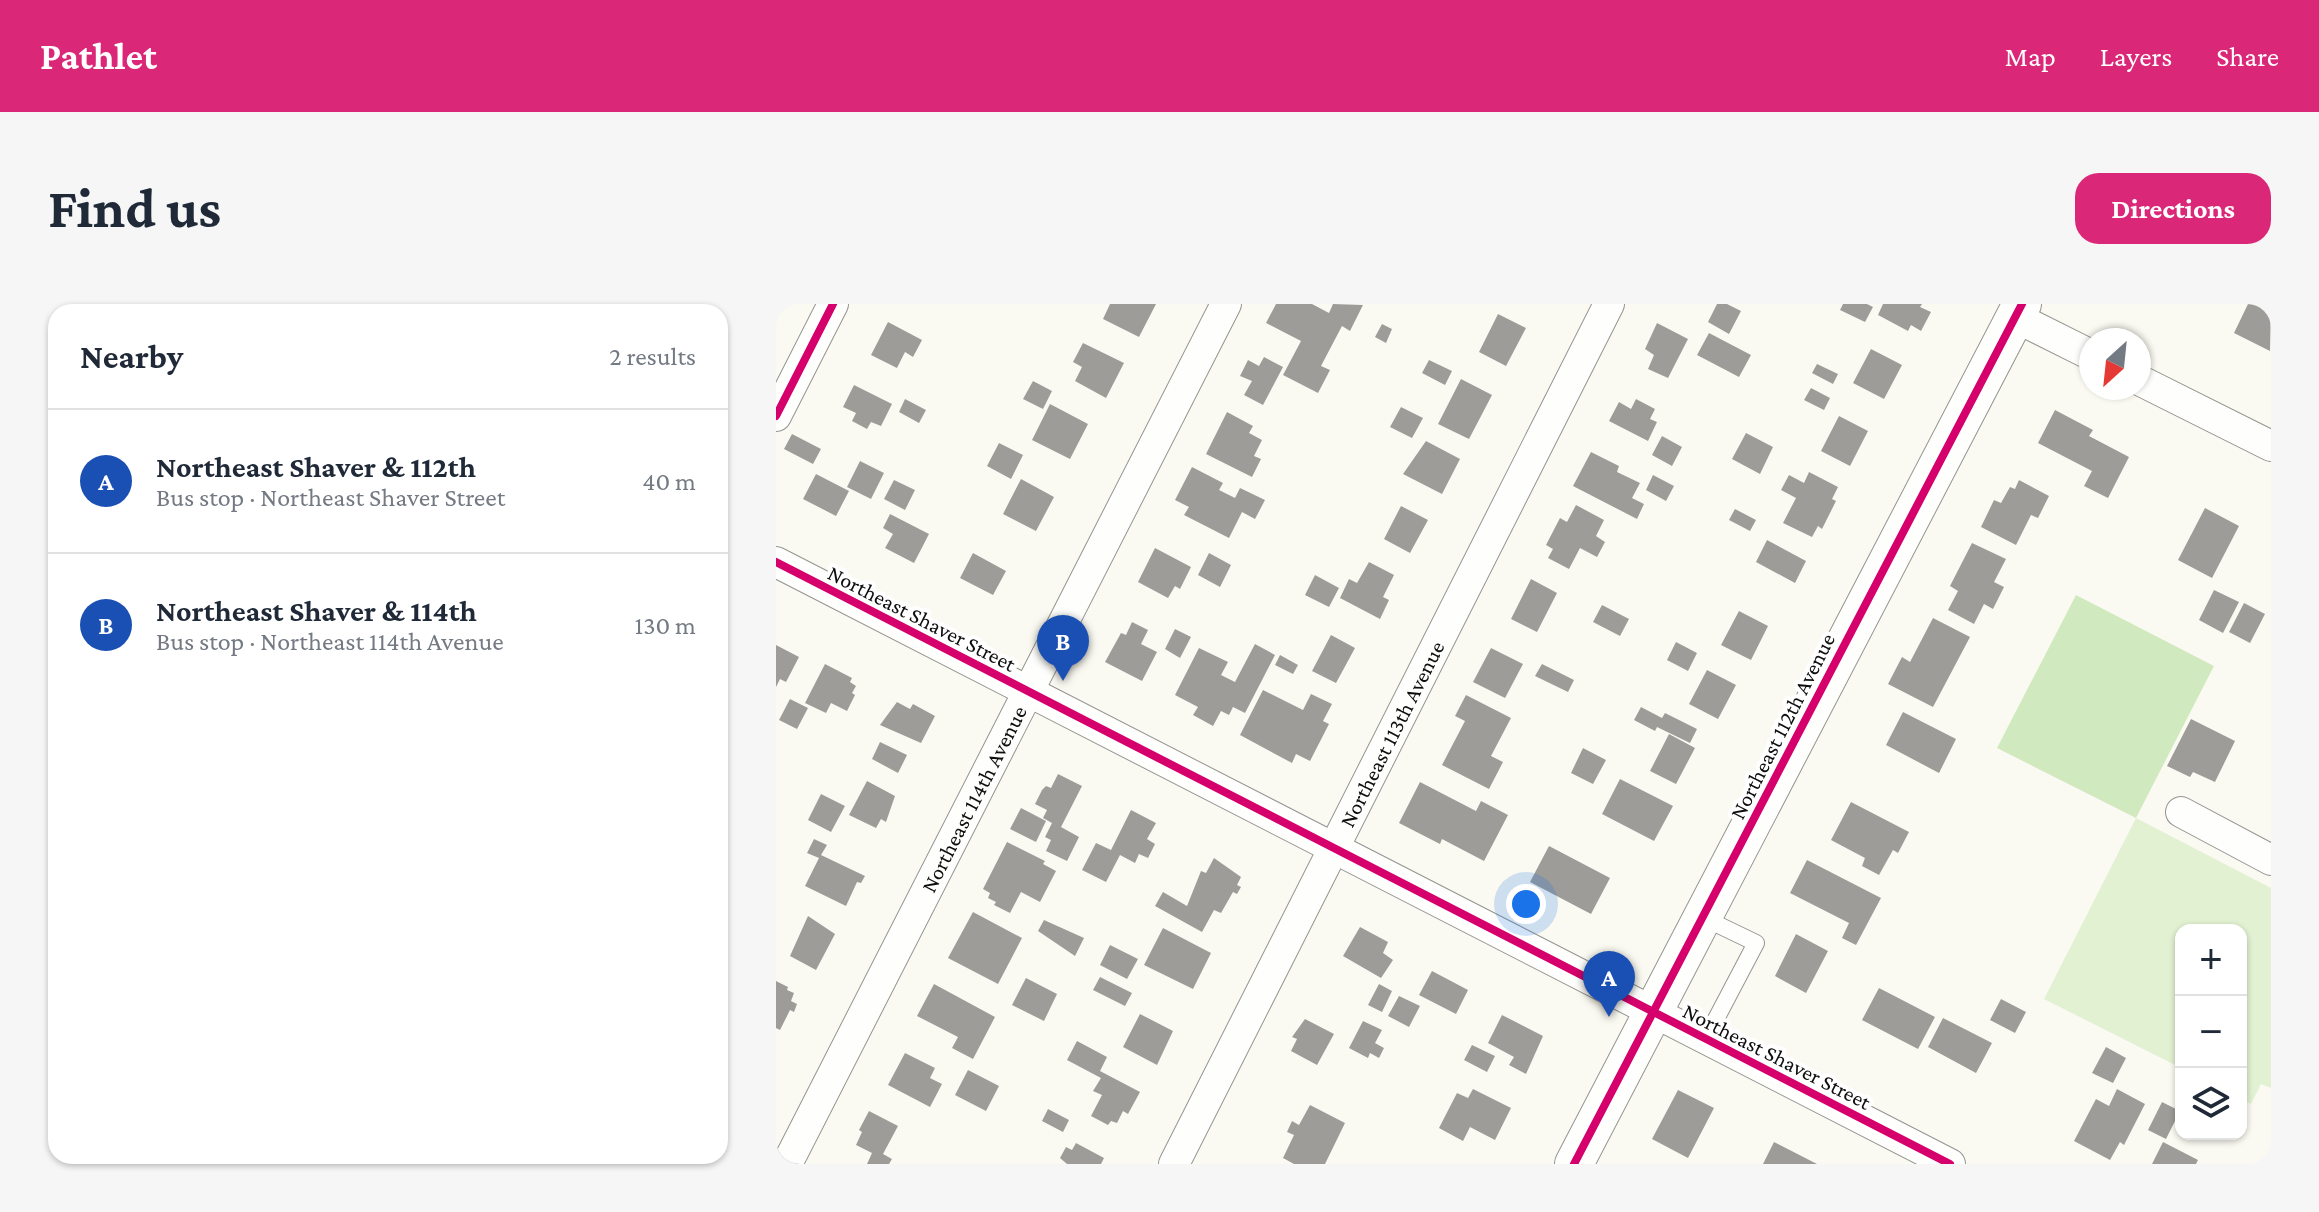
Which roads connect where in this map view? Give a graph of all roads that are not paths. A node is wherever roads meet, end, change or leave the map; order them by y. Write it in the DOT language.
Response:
graph roads {
  1 [pos="833,304"];
  2 [pos="1226,304"];
  3 [pos="1609,304"];
  4 [pos="2018,310"];
  5 [pos="2079,348"];
  6 [pos="2151,386"];
  7 [pos="776,416"];
  8 [pos="2271,446"];
  9 [pos="776,562"];
  10 [pos="1029,693"];
  11 [pos="2181,812"];
  12 [pos="1334,851"];
  13 [pos="2271,860"];
  14 [pos="1702,917"];
  15 [pos="1653,1013"];
  16 [pos="1705,1040"];
  17 [pos="787,1164"];
  18 [pos="1174,1164"];
  19 [pos="1574,1164"];
  20 [pos="1950,1164"];
  1 -- 7 [label="street"];
  2 -- 10 [label="street, Northeast 114th Avenue"];
  3 -- 12 [label="street, Northeast 113th Avenue"];
  4 -- 5 [label="street"];
  4 -- 14 [label="street, Northeast 112th Avenue"];
  6 -- 8 [label="street"];
  9 -- 10 [label="street, Northeast Shaver Street"];
  10 -- 12 [label="street, Northeast Shaver Street"];
  10 -- 17 [label="street, Northeast 114th Avenue"];
  11 -- 13 [label="street"];
  12 -- 15 [label="street, Northeast Shaver Street"];
  12 -- 18 [label="street, Northeast 113th Avenue"];
  14 -- 15 [label="street, Northeast 112th Avenue"];
  14 -- 16 [label="lane"];
  15 -- 16 [label="street, Northeast Shaver Street"];
  15 -- 19 [label="street, Northeast 112th Avenue"];
  16 -- 20 [label="street, Northeast Shaver Street"];
}
